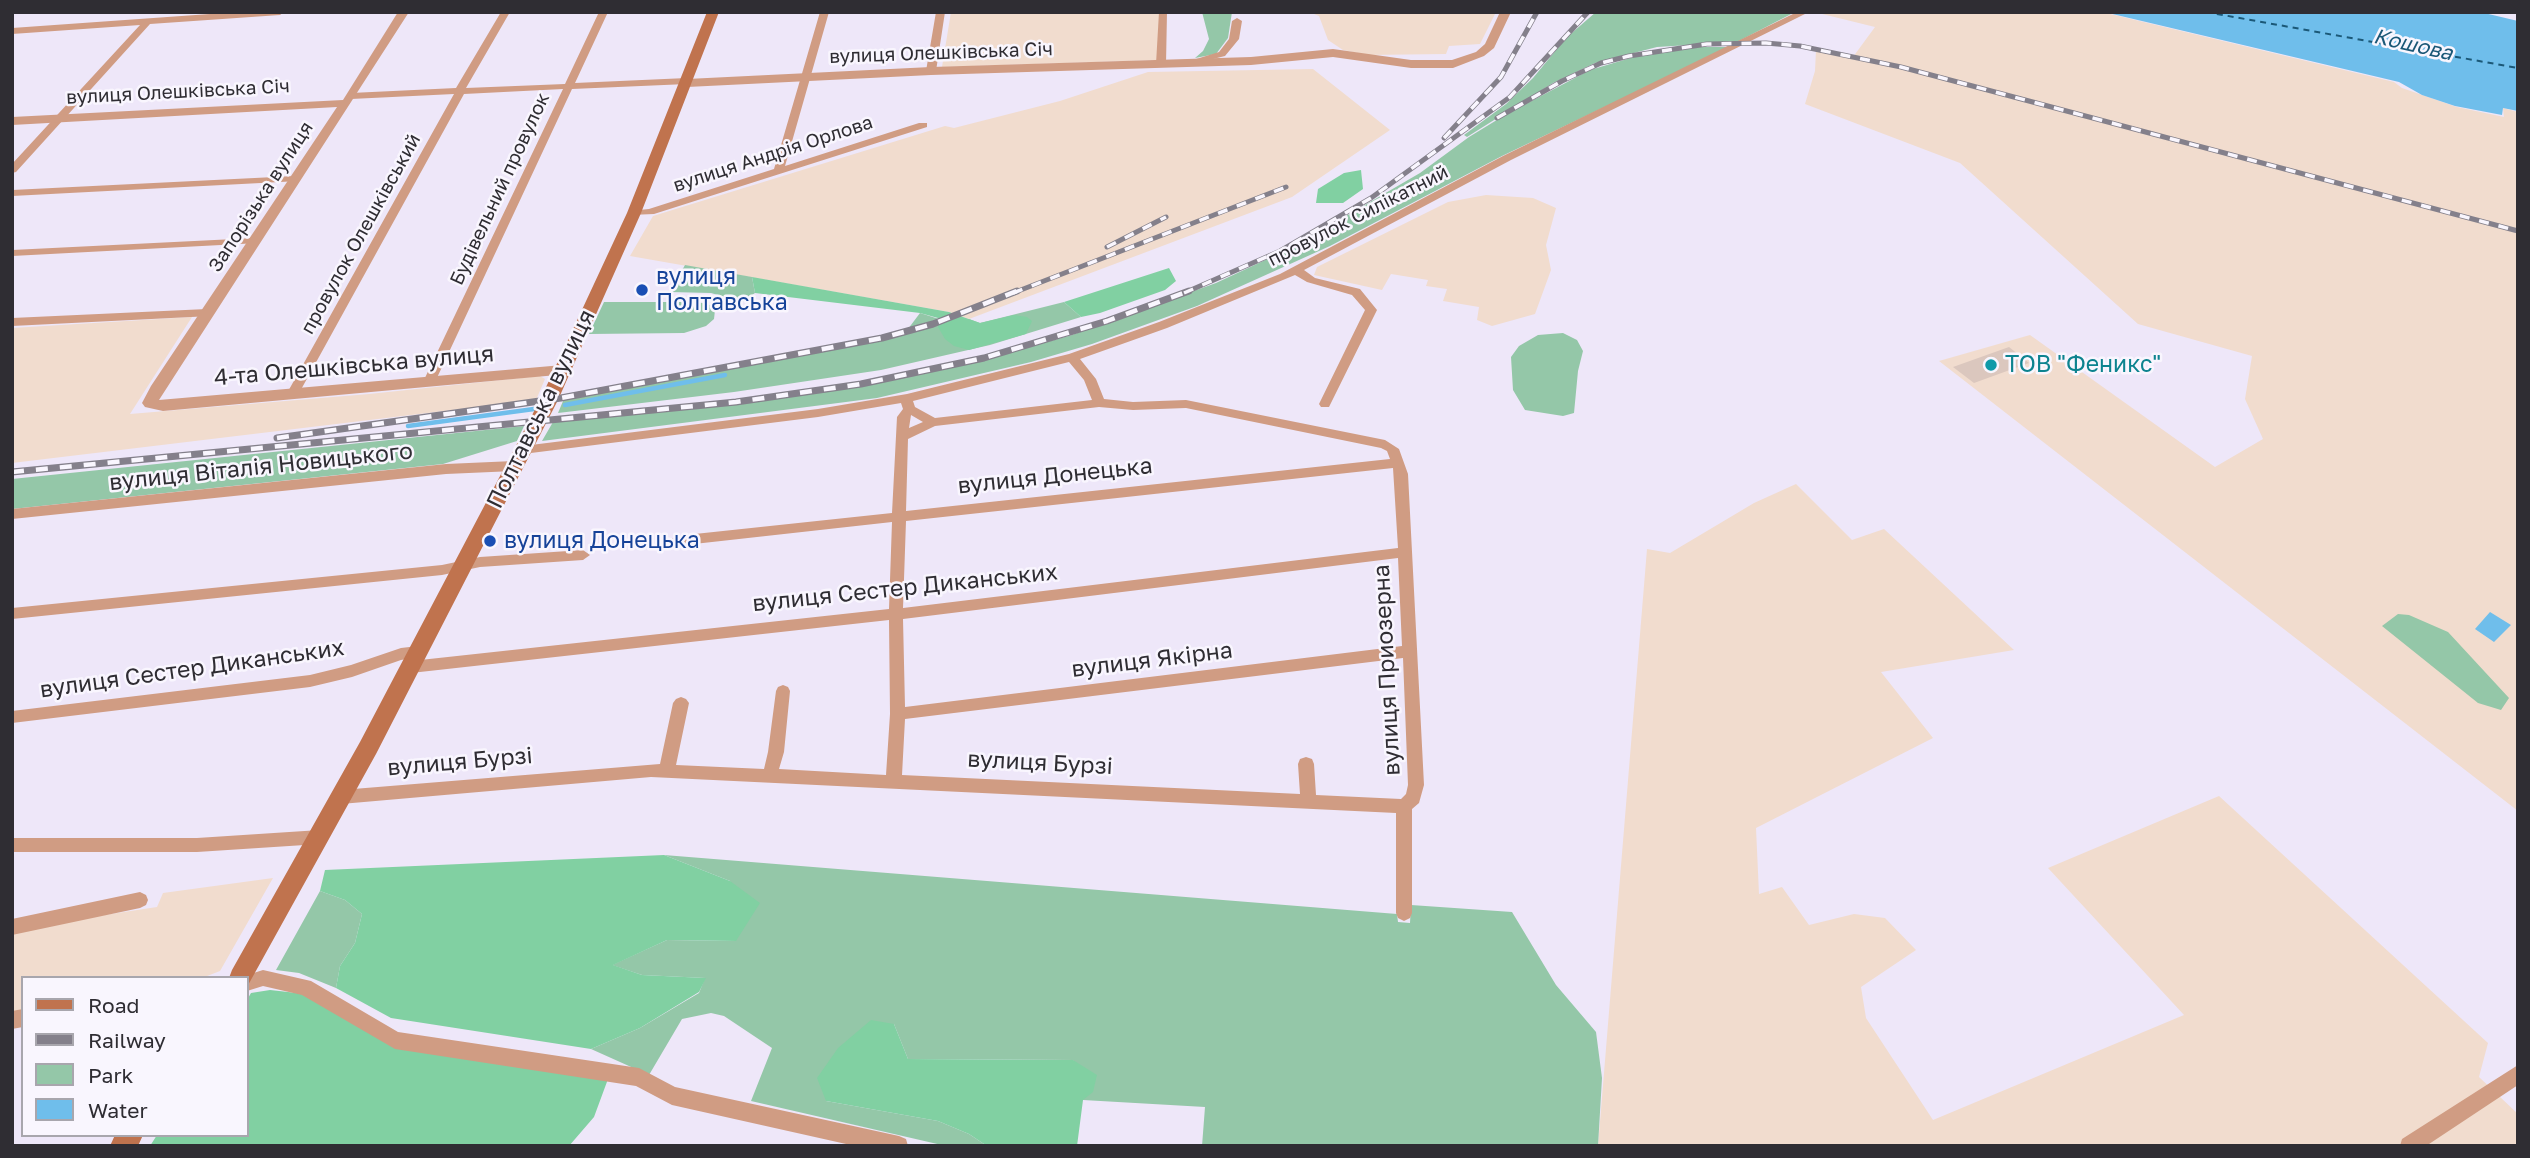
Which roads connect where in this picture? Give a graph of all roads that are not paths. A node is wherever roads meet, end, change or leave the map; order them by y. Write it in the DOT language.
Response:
graph roads {
  1 [pos="280,12"];
  2 [pos="404,12"];
  3 [pos="506,12"];
  4 [pos="604,12"];
  5 [pos="713,12"];
  6 [pos="825,12"];
  7 [pos="941,12"];
  8 [pos="1163,12"];
  9 [pos="1506,12"];
  10 [pos="1805,12"];
  11 [pos="176,16"];
  12 [pos="1237,21"];
  13 [pos="147,22"];
  14 [pos="13,31"];
  15 [pos="1196,62"];
  16 [pos="1161,64"];
  17 [pos="931,71"];
  18 [pos="806,78"];
  19 [pos="687,82"];
  20 [pos="568,86"];
  21 [pos="460,91"];
  22 [pos="349,100"];
  23 [pos="59,118"];
  24 [pos="12,121"];
  25 [pos="923,125"];
  26 [pos="779,169"];
  27 [pos="12,170"];
  28 [pos="295,179"];
  29 [pos="12,193"];
  30 [pos="634,213"];
  31 [pos="255,242"];
  32 [pos="12,253"];
  33 [pos="1296,270"];
  34 [pos="207,313"];
  35 [pos="12,322"];
  36 [pos="1072,357"];
  37 [pos="563,370"];
  38 [pos="429,382"];
  39 [pos="292,395"];
  40 [pos="150,402"];
  41 [pos="1099,403"];
  42 [pos="908,404"];
  43 [pos="1325,404"];
  44 [pos="933,422"];
  45 [pos="904,436"];
  46 [pos="519,458"];
  47 [pos="1396,463"];
  48 [pos="12,514"];
  49 [pos="899,516"];
  50 [pos="676,541"];
  51 [pos="1404,552"];
  52 [pos="583,555"];
  53 [pos="463,565"];
  54 [pos="12,614"];
  55 [pos="897,614"];
  56 [pos="1411,651"];
  57 [pos="415,659"];
  58 [pos="783,691"];
  59 [pos="681,703"];
  60 [pos="898,714"];
  61 [pos="12,717"];
  62 [pos="1306,764"];
  63 [pos="667,771"];
  64 [pos="770,775"];
  65 [pos="894,780"];
  66 [pos="341,797"];
  67 [pos="1308,801"];
  68 [pos="1404,806"];
  69 [pos="320,837"];
  70 [pos="12,845"];
  71 [pos="139,900"];
  72 [pos="1404,913"];
  73 [pos="12,927"];
  74 [pos="242,976"];
  75 [pos="248,983"];
  76 [pos="2518,1074"];
  77 [pos="899,1146"];
  78 [pos="2409,1146"];
  1 -- 11 [label="street"];
  2 -- 22 [label="street, Запорізька вулиця"];
  3 -- 21 [label="street, провулок Олешківський"];
  4 -- 20 [label="street, Будівельний провулок"];
  5 -- 19 [label="main road, Полтавська вулиця"];
  6 -- 18 [label="street"];
  7 -- 17 [label="street"];
  8 -- 16 [label="street"];
  9 -- 15 [label="street"];
  10 -- 33 [label="street, провулок Силікатний"];
  11 -- 13 [label="street"];
  12 -- 15 [label="street"];
  13 -- 14 [label="street"];
  13 -- 23 [label="street"];
  15 -- 16 [label="street, вулиця Олешківська Січ"];
  16 -- 17 [label="street, вулиця Олешківська Січ"];
  17 -- 18 [label="street, вулиця Олешківська Січ"];
  18 -- 19 [label="street, вулиця Олешківська Січ"];
  18 -- 26 [label="street"];
  19 -- 20 [label="street, вулиця Олешківська Січ"];
  19 -- 30 [label="main road, Полтавська вулиця"];
  20 -- 21 [label="street, вулиця Олешківська Січ"];
  20 -- 38 [label="street, Будівельний провулок"];
  21 -- 22 [label="street, вулиця Олешківська Січ"];
  21 -- 39 [label="street, провулок Олешківський"];
  22 -- 23 [label="street, вулиця Олешківська Січ"];
  22 -- 28 [label="street, Запорізька вулиця"];
  23 -- 24 [label="street, вулиця Олешківська Січ"];
  23 -- 27 [label="street"];
  25 -- 26 [label="street, вулиця Андрія Орлова"];
  26 -- 30 [label="street, вулиця Андрія Орлова"];
  28 -- 29 [label="street"];
  28 -- 31 [label="street, Запорізька вулиця"];
  30 -- 37 [label="main road, Полтавська вулиця"];
  31 -- 32 [label="street"];
  31 -- 34 [label="street, Запорізька вулиця"];
  33 -- 36 [label="street, провулок Силікатний"];
  33 -- 43 [label="street"];
  34 -- 35 [label="street"];
  34 -- 40 [label="street, Запорізька вулиця"];
  36 -- 41 [label="street"];
  36 -- 42 [label="street, провулок Силікатний"];
  37 -- 38 [label="street, 4-та Олешківська вулиця"];
  37 -- 46 [label="main road, Полтавська вулиця"];
  38 -- 39 [label="street, 4-та Олешківська вулиця"];
  39 -- 40 [label="street, 4-та Олешківська вулиця"];
  41 -- 44 [label="street"];
  41 -- 47 [label="street"];
  42 -- 44 [label="street"];
  42 -- 45 [label="street"];
  42 -- 46 [label="street, вулиця Віталія Новицького"];
  44 -- 45 [label="street"];
  45 -- 49 [label="street"];
  46 -- 48 [label="street, вулиця Віталія Новицького"];
  46 -- 53 [label="main road, Полтавська вулиця"];
  47 -- 49 [label="street, вулиця Донецька"];
  47 -- 51 [label="street, вулиця Приозерна"];
  49 -- 50 [label="street, вулиця Донецька"];
  49 -- 55 [label="street"];
  51 -- 55 [label="street, вулиця Сестер Диканських"];
  51 -- 56 [label="street, вулиця Приозерна"];
  52 -- 53 [label="street"];
  53 -- 54 [label="street"];
  53 -- 57 [label="main road, Полтавська вулиця"];
  55 -- 57 [label="street, вулиця Сестер Диканських"];
  55 -- 60 [label="street"];
  56 -- 60 [label="street, вулиця Якірна"];
  56 -- 68 [label="street, вулиця Приозерна"];
  57 -- 61 [label="street, вулиця Сестер Диканських"];
  57 -- 66 [label="main road, Полтавська вулиця"];
  58 -- 64 [label="street"];
  59 -- 63 [label="street"];
  60 -- 65 [label="street"];
  62 -- 67 [label="street"];
  63 -- 64 [label="street, вулиця Бурзі"];
  63 -- 66 [label="street, вулиця Бурзі"];
  64 -- 65 [label="street, вулиця Бурзі"];
  65 -- 67 [label="street, вулиця Бурзі"];
  66 -- 69 [label="main road, Полтавська вулиця"];
  67 -- 68 [label="street, вулиця Бурзі"];
  68 -- 72 [label="street, вулиця Приозерна"];
  69 -- 70 [label="street"];
  69 -- 74 [label="main road, Полтавська вулиця"];
  71 -- 73 [label="street"];
  75 -- 77 [label="street"];
  76 -- 78 [label="street"];
}
